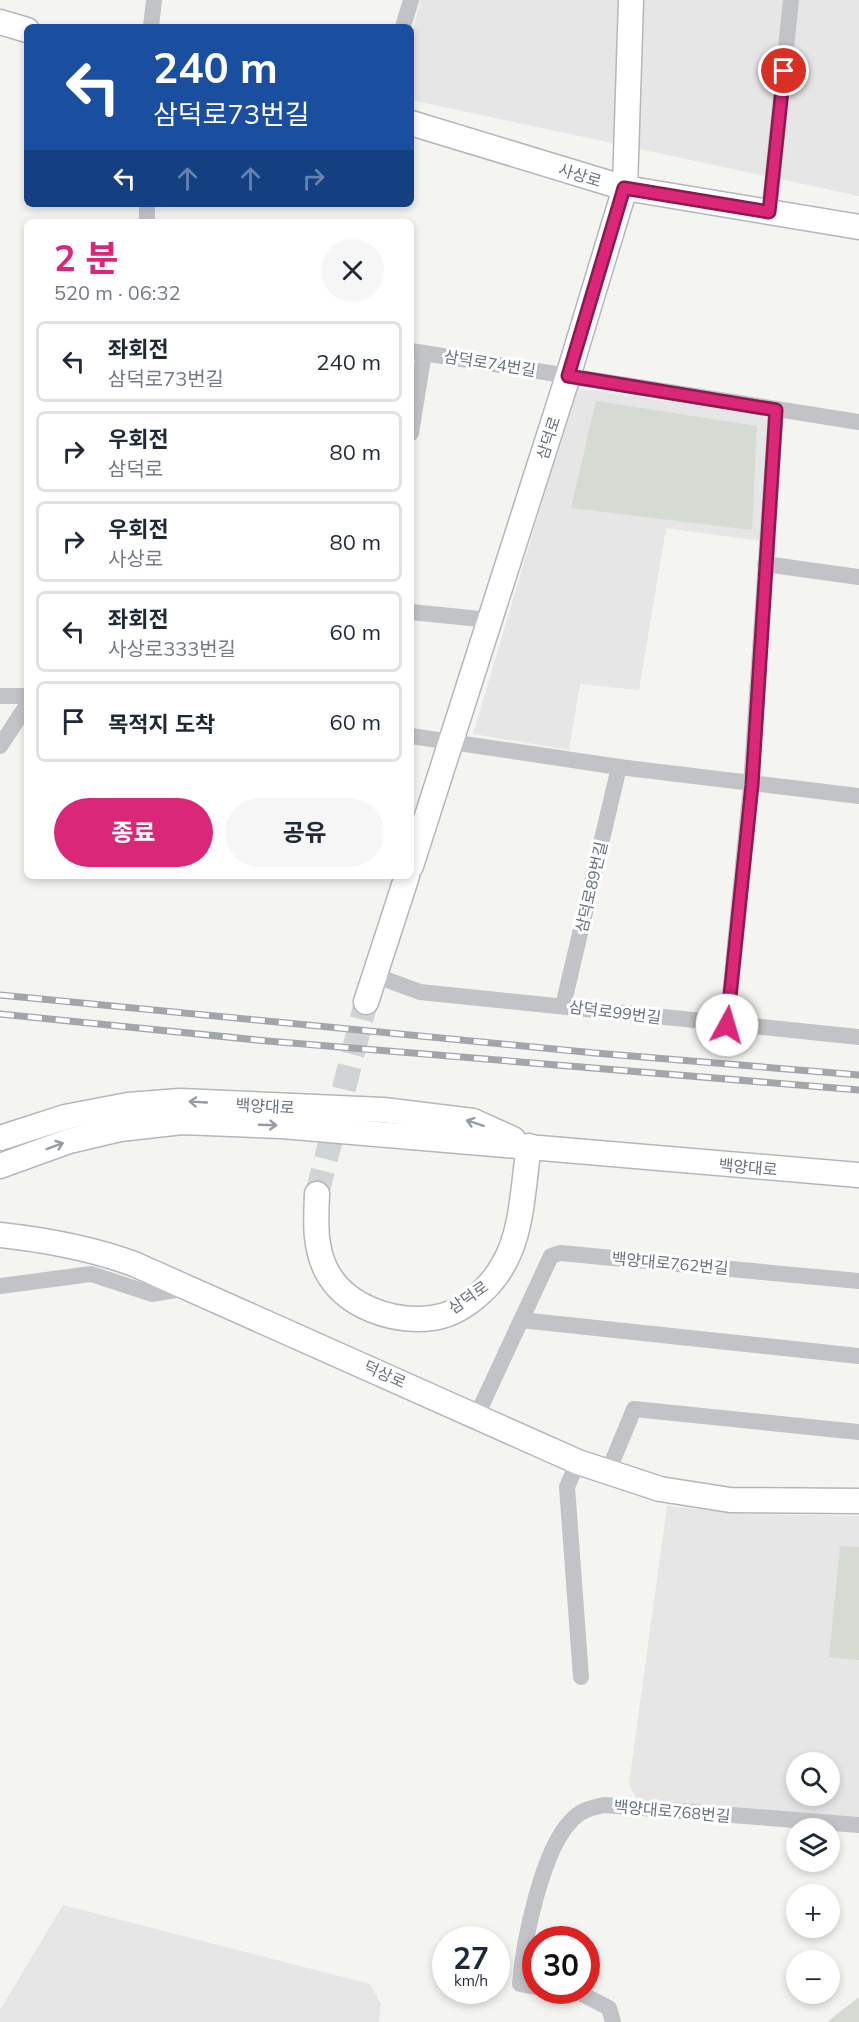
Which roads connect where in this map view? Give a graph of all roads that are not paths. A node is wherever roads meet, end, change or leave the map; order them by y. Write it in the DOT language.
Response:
graph roads {
  1 [pos="154,0"];
  2 [pos="411,0"];
  3 [pos="631,0"];
  4 [pos="791,0"];
  5 [pos="0,22"];
  6 [pos="151,24"];
  7 [pos="405,24"];
  8 [pos="24,29"];
  9 [pos="414,124"];
  10 [pos="624,188"];
  11 [pos="769,212"];
  12 [pos="859,227"];
  13 [pos="417,352"];
  14 [pos="568,376"];
  15 [pos="414,392"];
  16 [pos="776,410"];
  17 [pos="859,422"];
  18 [pos="765,564"];
  19 [pos="859,578"];
  20 [pos="414,612"];
  21 [pos="490,620"];
  22 [pos="0,696"];
  23 [pos="24,696"];
  24 [pos="24,710"];
  25 [pos="414,736"];
  26 [pos="451,742"];
  27 [pos="0,746"];
  28 [pos="620,767"];
  29 [pos="752,785"];
  30 [pos="859,796"];
  31 [pos="414,857"];
  32 [pos="407,879"];
  33 [pos="374,975"];
  34 [pos="366,1002"];
  35 [pos="563,1006"];
  36 [pos="727,1025"];
  37 [pos="859,1037"];
  38 [pos="0,1138"];
  39 [pos="529,1146"];
  40 [pos="0,1166"];
  41 [pos="859,1175"];
  42 [pos="317,1194"];
  43 [pos="0,1234"];
  44 [pos="859,1281"];
  45 [pos="0,1286"];
  46 [pos="191,1287"];
  47 [pos="521,1320"];
  48 [pos="859,1356"];
  49 [pos="477,1415"];
  50 [pos="859,1432"];
  51 [pos="578,1462"];
  52 [pos="608,1472"];
  53 [pos="859,1501"];
  54 [pos="581,1677"];
  55 [pos="859,1825"];
  56 [pos="530,1926"];
  57 [pos="522,1961"];
  58 [pos="522,1984"];
  59 [pos="600,2003"];
  60 [pos="613,2022"];
  1 -- 6 [label="street"];
  2 -- 7 [label="street"];
  3 -- 10 [label="main road, 삼덕로"];
  4 -- 11 [label="street"];
  5 -- 8 [label="main road"];
  9 -- 10 [label="main road, 사상로"];
  10 -- 11 [label="main road, 사상로"];
  10 -- 14 [label="main road, 삼덕로"];
  11 -- 12 [label="main road, 사상로"];
  13 -- 14 [label="street, 삼덕로74번길"];
  13 -- 15 [label="street"];
  14 -- 16 [label="street, 삼덕로74번길"];
  14 -- 21 [label="main road, 삼덕로"];
  16 -- 17 [label="street, 삼덕로74번길"];
  16 -- 18 [label="street"];
  18 -- 19 [label="street"];
  18 -- 29 [label="street"];
  20 -- 21 [label="street"];
  21 -- 26 [label="main road, 삼덕로"];
  22 -- 23 [label="street"];
  24 -- 27 [label="street"];
  25 -- 26 [label="street"];
  26 -- 28 [label="street"];
  26 -- 31 [label="main road, 삼덕로"];
  28 -- 29 [label="street"];
  28 -- 35 [label="street, 삼덕로89번길"];
  29 -- 30 [label="street"];
  29 -- 36 [label="street"];
  32 -- 33 [label="main road"];
  33 -- 34 [label="main road"];
  33 -- 35 [label="street, 삼덕로99번길"];
  35 -- 36 [label="street, 삼덕로99번길"];
  36 -- 37 [label="street, 삼덕로99번길"];
  39 -- 38 [label="main road, 백양대로, one-way"];
  40 -- 39 [label="main road, 백양대로, one-way"];
  39 -- 41 [label="main road, 백양대로"];
  39 -- 42 [label="main road, 삼덕로"];
  43 -- 46 [label="main road, 덕상로"];
  44 -- 47 [label="street, 백양대로762번길"];
  45 -- 46 [label="street"];
  46 -- 49 [label="main road, 덕상로"];
  47 -- 48 [label="street"];
  47 -- 49 [label="street, 백양대로762번길"];
  49 -- 51 [label="main road, 덕상로"];
  50 -- 52 [label="street"];
  51 -- 52 [label="main road, 덕상로"];
  51 -- 54 [label="street"];
  52 -- 53 [label="main road, 덕상로"];
  55 -- 56 [label="street, 백양대로768번길"];
  57 -- 58 [label="street, 백양대로768번길"];
  59 -- 60 [label="street"];
}
